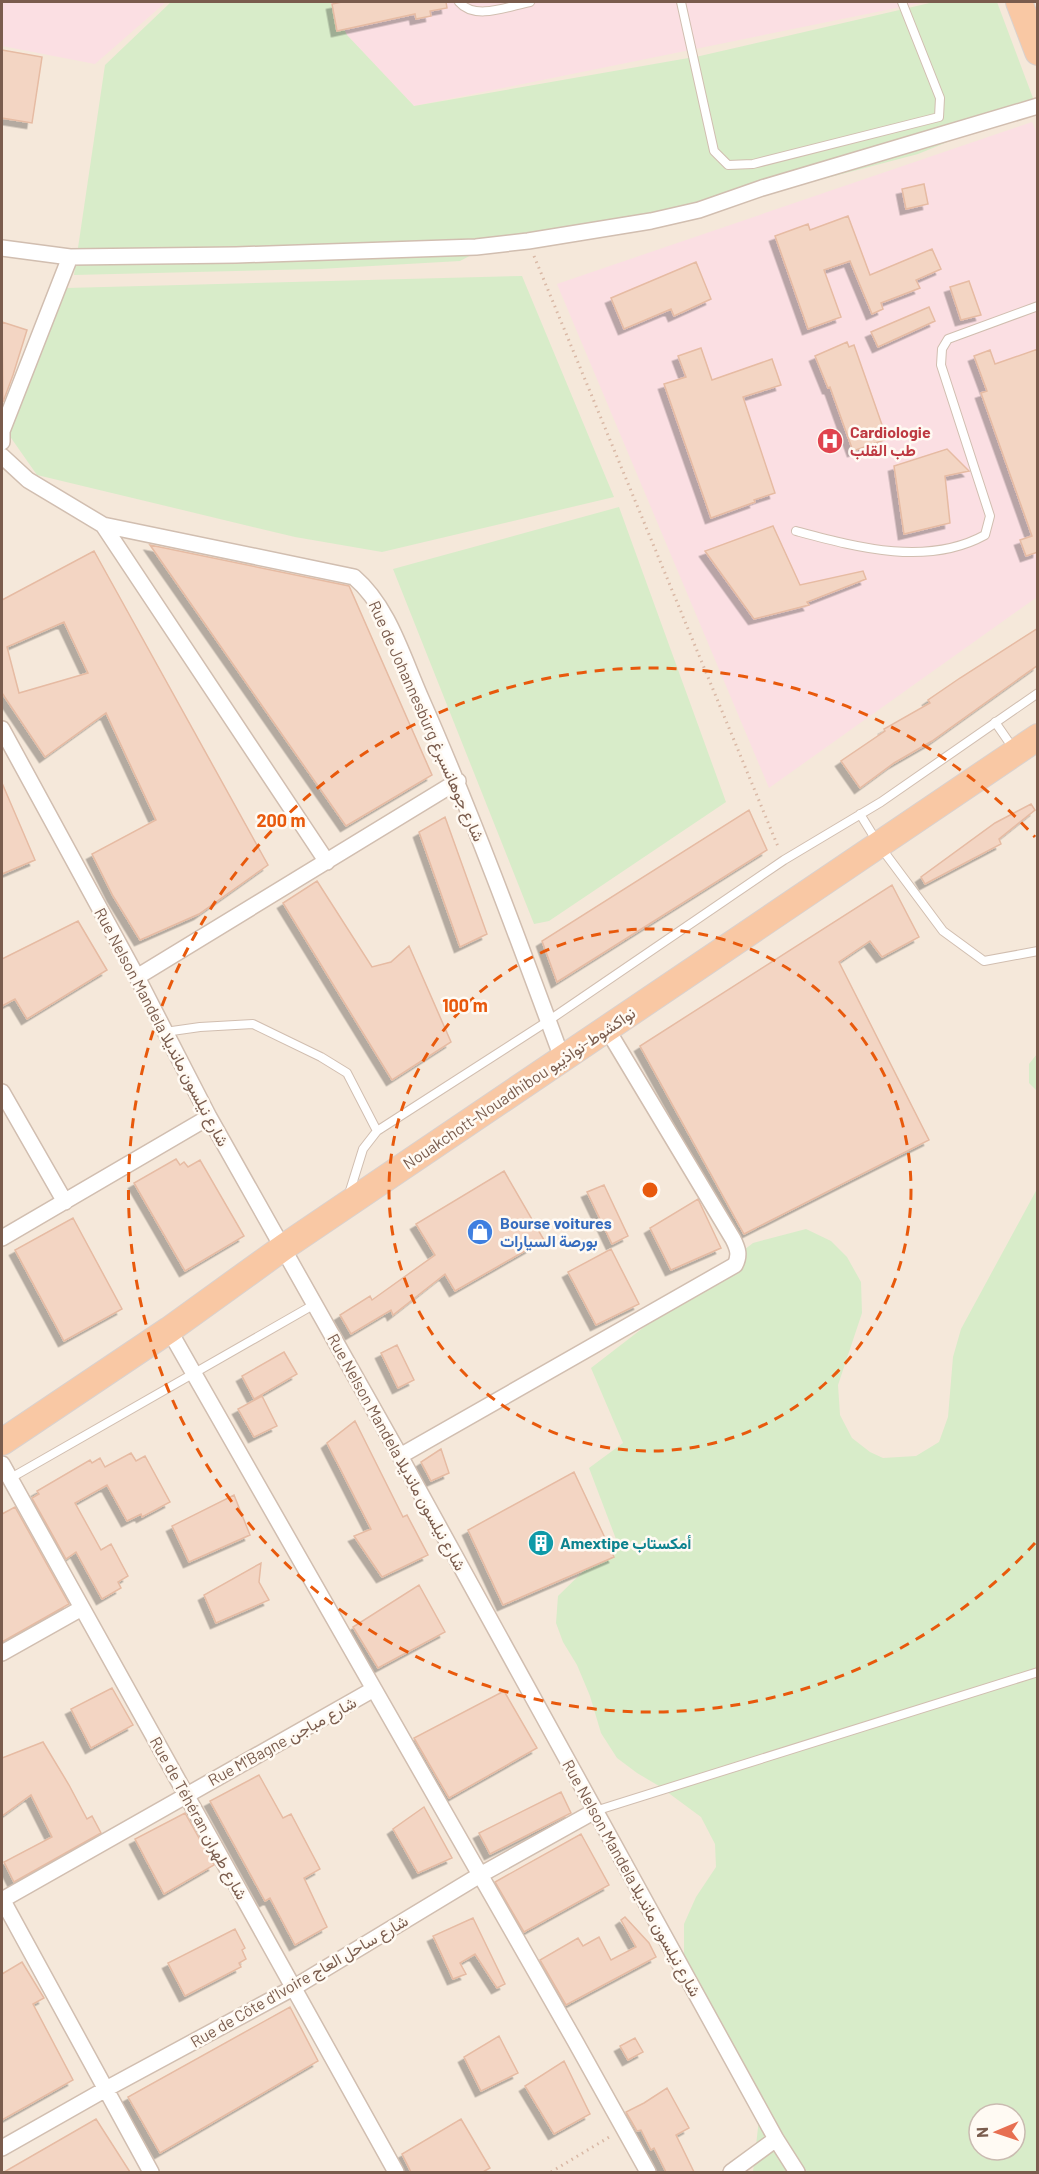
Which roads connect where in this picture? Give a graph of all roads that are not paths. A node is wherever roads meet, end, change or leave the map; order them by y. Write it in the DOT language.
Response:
graph roads {
  1 [pos="459,2"];
  2 [pos="530,2"];
  3 [pos="681,2"];
  4 [pos="902,2"];
  5 [pos="1019,2"];
  6 [pos="1038,52"];
  7 [pos="1038,106"];
  8 [pos="2,248"];
  9 [pos="70,257"];
  10 [pos="1038,306"];
  11 [pos="2,442"];
  12 [pos="2,456"];
  13 [pos="103,525"];
  14 [pos="796,531"];
  15 [pos="1038,693"];
  16 [pos="995,723"];
  17 [pos="2,729"];
  18 [pos="1038,737"];
  19 [pos="1016,752"];
  20 [pos="458,781"];
  21 [pos="860,814"];
  22 [pos="879,845"];
  23 [pos="327,862"];
  24 [pos="1038,951"];
  25 [pos="137,977"];
  26 [pos="548,1021"];
  27 [pos="607,1029"];
  28 [pos="165,1032"];
  29 [pos="562,1058"];
  30 [pos="2,1092"];
  31 [pos="208,1117"];
  32 [pos="377,1131"];
  33 [pos="65,1202"];
  34 [pos="346,1205"];
  35 [pos="2,1238"];
  36 [pos="284,1247"];
  37 [pos="315,1304"];
  38 [pos="169,1330"];
  39 [pos="194,1375"];
  40 [pos="2,1442"];
  41 [pos="400,1456"];
  42 [pos="2,1464"];
  43 [pos="9,1479"];
  44 [pos="82,1608"];
  45 [pos="3,1649"];
  46 [pos="1038,1672"];
  47 [pos="374,1689"];
  48 [pos="186,1795"];
  49 [pos="595,1811"];
  50 [pos="480,1875"];
  51 [pos="2,1899"];
  52 [pos="293,1988"];
  53 [pos="106,2089"];
  54 [pos="776,2139"];
  55 [pos="2,2148"];
  56 [pos="151,2172"];
  57 [pos="396,2172"];
  58 [pos="648,2172"];
  59 [pos="731,2172"];
  60 [pos="797,2172"];
  1 -- 2 [label="lane"];
  3 -- 4 [label="lane"];
  5 -- 6 [label="highway"];
  7 -- 9 [label="street"];
  8 -- 9 [label="street"];
  9 -- 11 [label="street"];
  10 -- 14 [label="lane"];
  12 -- 13 [label="street, Rue de Johannesburg شارع جوهانسبرغ"];
  13 -- 20 [label="street, Rue de Johannesburg شارع جوهانسبرغ"];
  13 -- 23 [label="street"];
  15 -- 16 [label="lane"];
  16 -- 19 [label="lane"];
  16 -- 21 [label="lane"];
  17 -- 25 [label="street, Rue Nelson Mandela شارع نيلسون مانديلا"];
  18 -- 19 [label="highway, Nouakchott-Nouadhibou نواكشوط-نواذيبو"];
  19 -- 22 [label="highway, Nouakchott-Nouadhibou نواكشوط-نواذيبو"];
  20 -- 23 [label="street"];
  20 -- 26 [label="street, Rue de Johannesburg شارع جوهانسبرغ"];
  21 -- 22 [label="lane"];
  21 -- 26 [label="lane"];
  22 -- 24 [label="lane"];
  22 -- 27 [label="highway, Nouakchott-Nouadhibou نواكشوط-نواذيبو"];
  23 -- 25 [label="street"];
  25 -- 28 [label="street, Rue Nelson Mandela شارع نيلسون مانديلا"];
  26 -- 29 [label="street, Rue de Johannesburg شارع جوهانسبرغ"];
  26 -- 32 [label="lane"];
  27 -- 29 [label="highway, Nouakchott-Nouadhibou نواكشوط-نواذيبو"];
  27 -- 41 [label="street"];
  28 -- 31 [label="street, Rue Nelson Mandela شارع نيلسون مانديلا"];
  28 -- 32 [label="lane"];
  29 -- 34 [label="highway, Nouakchott-Nouadhibou نواكشوط-نواذيبو"];
  30 -- 33 [label="street"];
  31 -- 33 [label="street"];
  31 -- 36 [label="street, Rue Nelson Mandela شارع نيلسون مانديلا"];
  32 -- 34 [label="lane"];
  33 -- 35 [label="street"];
  34 -- 36 [label="highway, Nouakchott-Nouadhibou نواكشوط-نواذيبو"];
  36 -- 37 [label="street, Rue Nelson Mandela شارع نيلسون مانديلا"];
  36 -- 38 [label="highway, Nouakchott-Nouadhibou نواكشوط-نواذيبو"];
  37 -- 39 [label="lane"];
  37 -- 41 [label="street, Rue Nelson Mandela شارع نيلسون مانديلا"];
  38 -- 39 [label="street"];
  38 -- 40 [label="highway, Nouakchott-Nouadhibou نواكشوط-نواذيبو"];
  39 -- 43 [label="lane"];
  39 -- 47 [label="street"];
  41 -- 49 [label="street, Rue Nelson Mandela شارع نيلسون مانديلا"];
  42 -- 43 [label="street, Rue de Téhéran شارع طهران"];
  43 -- 44 [label="street, Rue de Téhéran شارع طهران"];
  44 -- 45 [label="street"];
  44 -- 48 [label="street, Rue de Téhéran شارع طهران"];
  46 -- 49 [label="lane"];
  47 -- 48 [label="street, Rue M'Bagne شارع مباجن"];
  47 -- 50 [label="street"];
  48 -- 51 [label="street, Rue M'Bagne شارع مباجن"];
  48 -- 52 [label="street, Rue de Téhéran شارع طهران"];
  49 -- 50 [label="street, Rue de Côte d'Ivoire شارع ساحل العاج"];
  49 -- 54 [label="street, Rue Nelson Mandela شارع نيلسون مانديلا"];
  50 -- 52 [label="street, Rue de Côte d'Ivoire شارع ساحل العاج"];
  50 -- 58 [label="street"];
  51 -- 53 [label="street"];
  52 -- 53 [label="street, Rue de Côte d'Ivoire شارع ساحل العاج"];
  52 -- 57 [label="street, Rue de Téhéran شارع طهران"];
  53 -- 55 [label="street, Rue de Côte d'Ivoire شارع ساحل العاج"];
  53 -- 56 [label="street"];
  54 -- 59 [label="street"];
  54 -- 60 [label="street, Rue Nelson Mandela شارع نيلسون مانديلا"];
}
